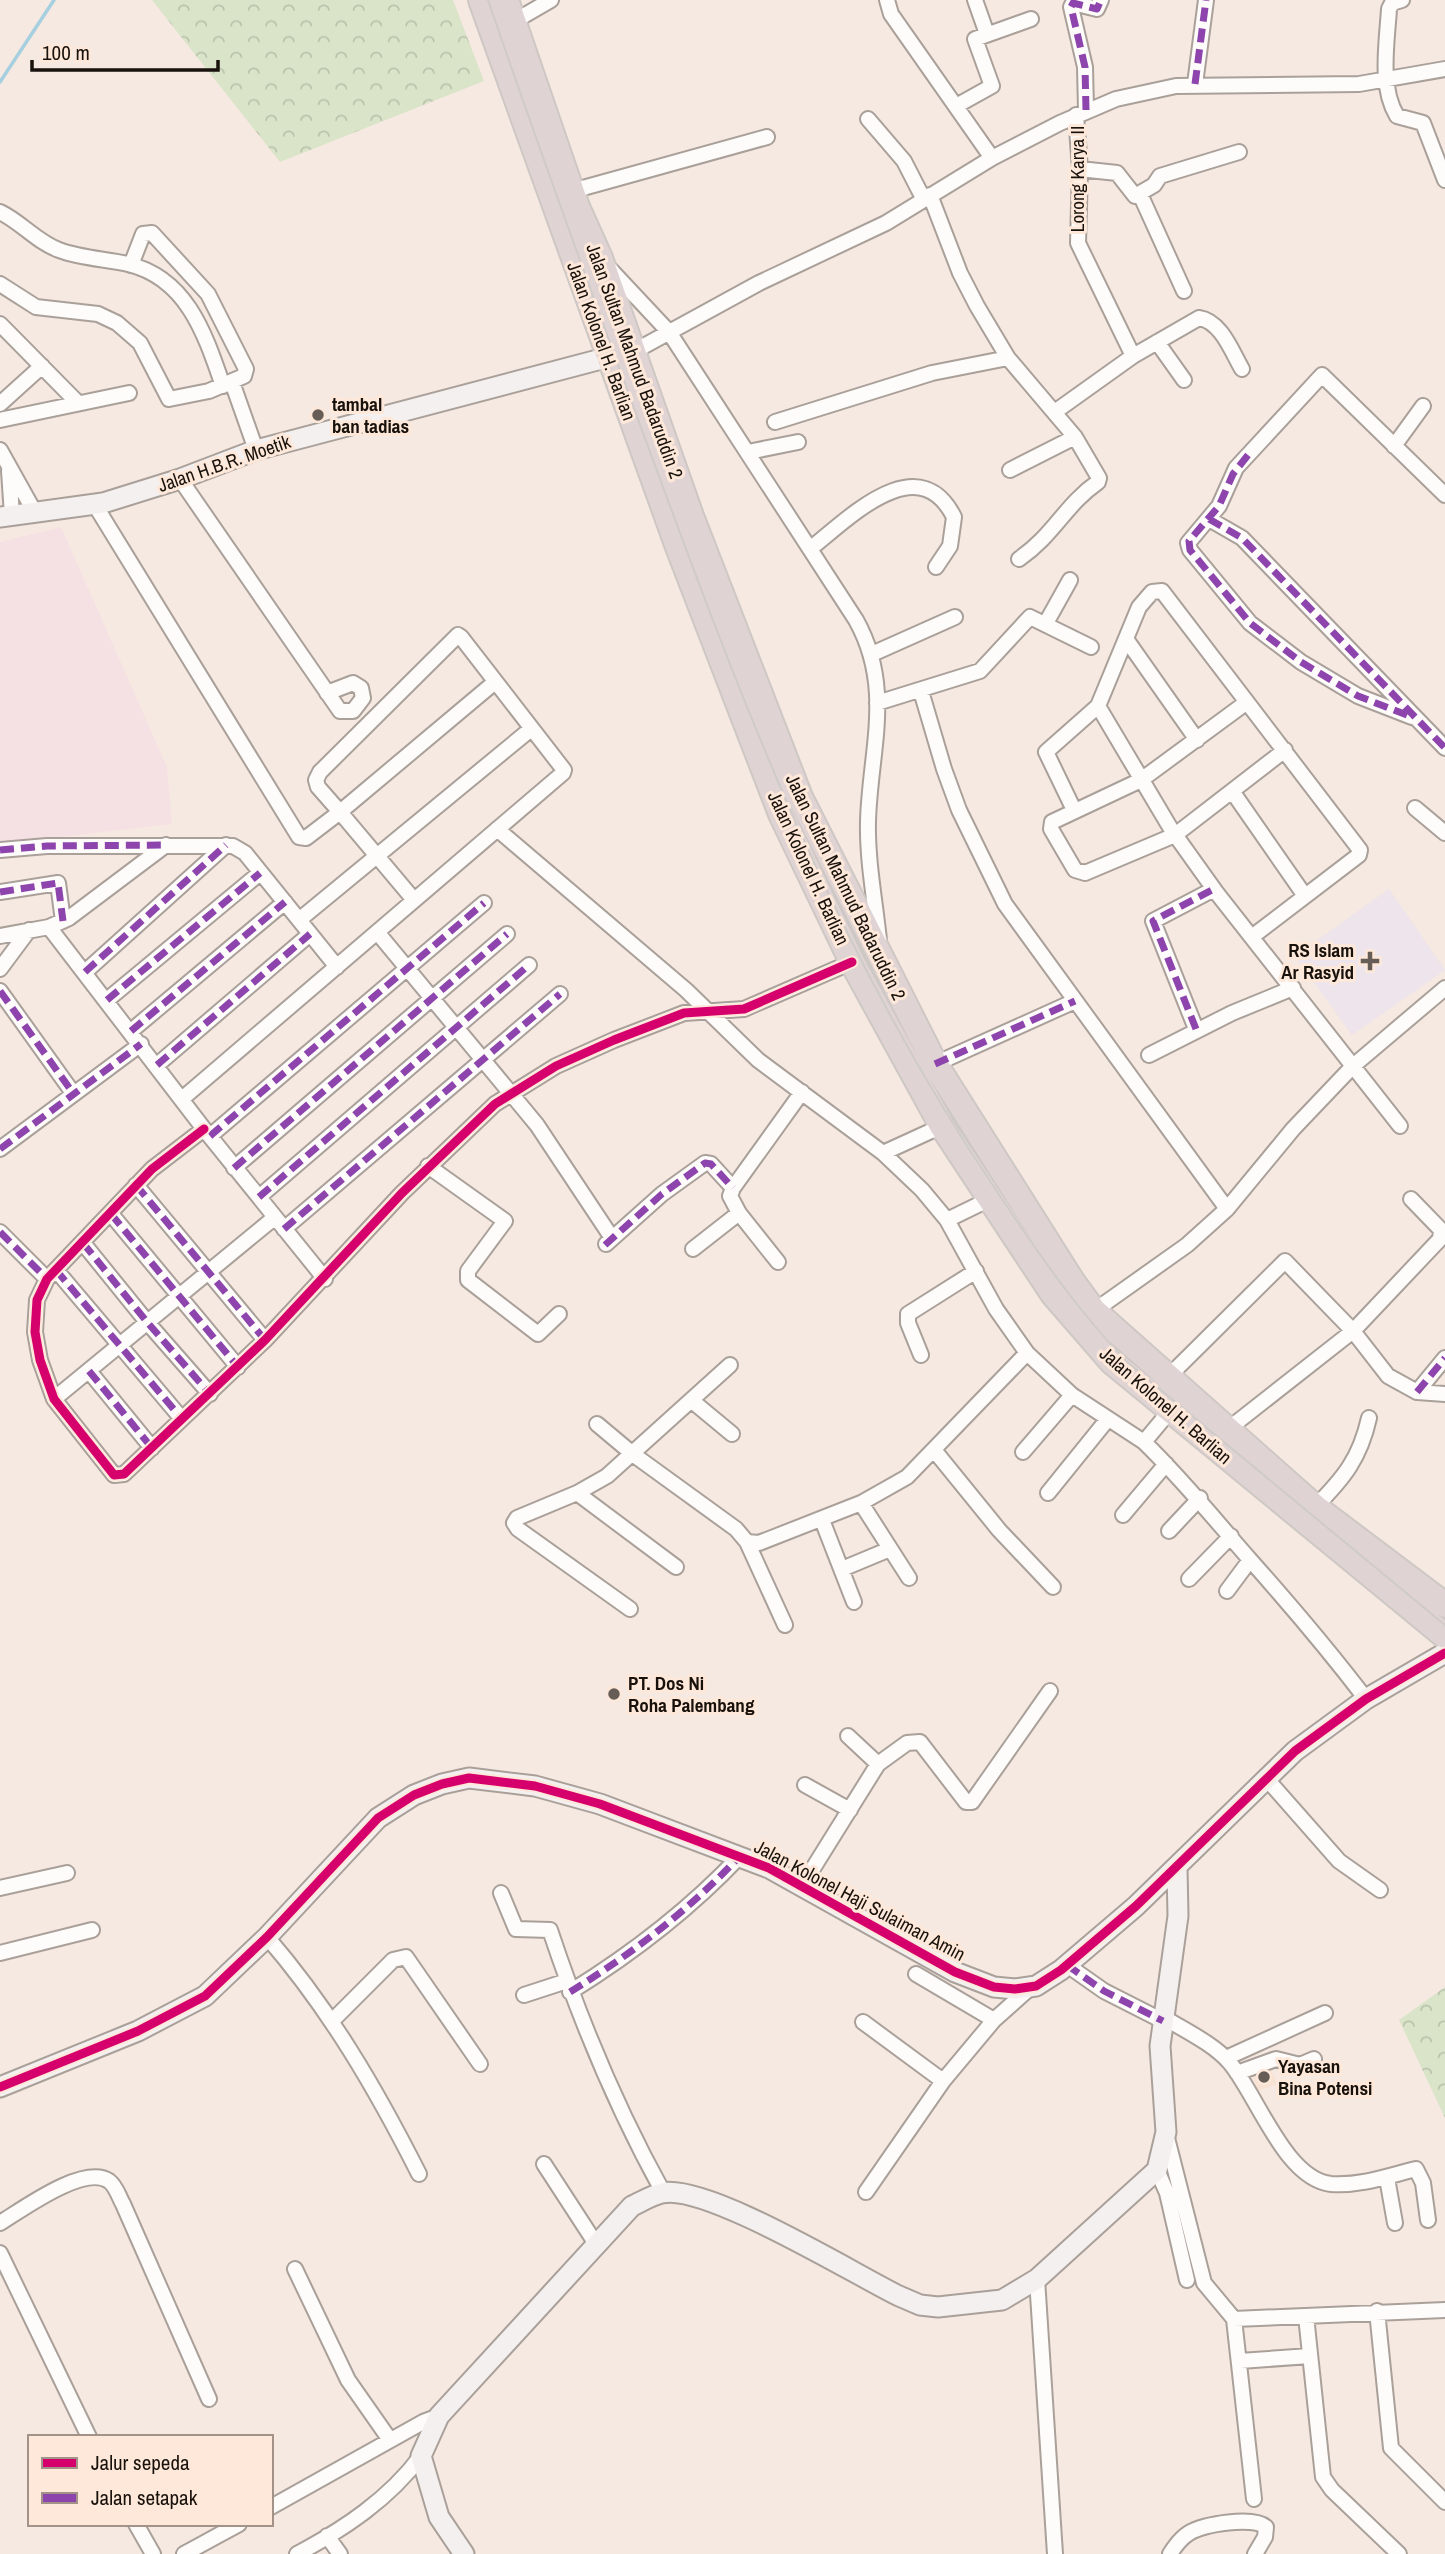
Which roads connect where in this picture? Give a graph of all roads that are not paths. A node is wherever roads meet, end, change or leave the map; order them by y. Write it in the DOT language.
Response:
graph roads {
  1 [pos="481,0"];
  2 [pos="551,0"];
  3 [pos="887,0"];
  4 [pos="975,0"];
  5 [pos="1101,0"];
  6 [pos="1206,0"];
  7 [pos="1402,0"];
  8 [pos="509,11"];
  9 [pos="1031,19"];
  10 [pos="988,34"];
  11 [pos="1445,69"];
  12 [pos="1386,77"];
  13 [pos="1195,84"];
  14 [pos="956,106"];
  15 [pos="1081,113"];
  16 [pos="868,119"];
  17 [pos="767,136"];
  18 [pos="1238,152"];
  19 [pos="992,158"];
  20 [pos="1080,169"];
  21 [pos="1444,172"];
  22 [pos="572,191"];
  23 [pos="1140,194"];
  24 [pos="927,198"];
  25 [pos="0,212"];
  26 [pos="170,254"];
  27 [pos="600,258"];
  28 [pos="131,264"];
  29 [pos="149,271"];
  30 [pos="0,285"];
  31 [pos="1184,291"];
  32 [pos="0,324"];
  33 [pos="669,332"];
  34 [pos="1157,342"];
  35 [pos="621,354"];
  36 [pos="1133,356"];
  37 [pos="1008,358"];
  38 [pos="42,366"];
  39 [pos="1242,369"];
  40 [pos="1184,380"];
  41 [pos="227,384"];
  42 [pos="129,393"];
  43 [pos="3,401"];
  44 [pos="78,402"];
  45 [pos="1423,406"];
  46 [pos="1056,411"];
  47 [pos="21,414"];
  48 [pos="0,420"];
  49 [pos="775,422"];
  50 [pos="1075,437"];
  51 [pos="798,442"];
  52 [pos="1394,446"];
  53 [pos="0,450"];
  54 [pos="256,450"];
  55 [pos="748,452"];
  56 [pos="9,470"];
  57 [pos="1010,470"];
  58 [pos="180,479"];
  59 [pos="1445,495"];
  60 [pos="95,505"];
  61 [pos="34,510"];
  62 [pos="6,516"];
  63 [pos="1209,519"];
  64 [pos="810,549"];
  65 [pos="1019,559"];
  66 [pos="936,567"];
  67 [pos="1070,580"];
  68 [pos="955,617"];
  69 [pos="1046,623"];
  70 [pos="1126,639"];
  71 [pos="1091,647"];
  72 [pos="872,654"];
  73 [pos="495,682"];
  74 [pos="921,691"];
  75 [pos="327,693"];
  76 [pos="1247,702"];
  77 [pos="877,703"];
  78 [pos="1098,706"];
  79 [pos="1412,717"];
  80 [pos="531,729"];
  81 [pos="1198,740"];
  82 [pos="768,748"];
  83 [pos="1445,748"];
  84 [pos="1285,750"];
  85 [pos="1141,780"];
  86 [pos="1231,791"];
  87 [pos="1415,808"];
  88 [pos="1074,810"];
  89 [pos="340,812"];
  90 [pos="497,829"];
  91 [pos="1445,833"];
  92 [pos="1175,835"];
  93 [pos="166,845"];
  94 [pos="226,845"];
  95 [pos="0,850"];
  96 [pos="376,855"];
  97 [pos="260,873"];
  98 [pos="1214,889"];
  99 [pos="0,892"];
  100 [pos="1305,896"];
  101 [pos="414,900"];
  102 [pos="285,902"];
  103 [pos="484,903"];
  104 [pos="299,920"];
  105 [pos="56,924"];
  106 [pos="29,930"];
  107 [pos="377,932"];
  108 [pos="310,934"];
  109 [pos="507,934"];
  110 [pos="0,936"];
  111 [pos="1253,936"];
  112 [pos="852,962"];
  113 [pos="881,962"];
  114 [pos="528,965"];
  115 [pos="337,967"];
  116 [pos="406,968"];
  117 [pos="0,969"];
  118 [pos="85,972"];
  119 [pos="1293,988"];
  120 [pos="1445,988"];
  121 [pos="0,991"];
  122 [pos="560,993"];
  123 [pos="433,999"];
  124 [pos="107,1000"];
  125 [pos="1075,1001"];
  126 [pos="706,1011"];
  127 [pos="456,1028"];
  128 [pos="1196,1030"];
  129 [pos="131,1031"];
  130 [pos="141,1044"];
  131 [pos="1149,1055"];
  132 [pos="481,1057"];
  133 [pos="935,1064"];
  134 [pos="157,1065"];
  135 [pos="1353,1066"];
  136 [pos="73,1093"];
  137 [pos="802,1093"];
  138 [pos="512,1094"];
  139 [pos="183,1098"];
  140 [pos="942,1126"];
  141 [pos="1400,1126"];
  142 [pos="207,1133"];
  143 [pos="0,1149"];
  144 [pos="883,1153"];
  145 [pos="428,1166"];
  146 [pos="234,1168"];
  147 [pos="136,1185"];
  148 [pos="733,1188"];
  149 [pos="259,1197"];
  150 [pos="992,1198"];
  151 [pos="1411,1199"];
  152 [pos="1227,1209"];
  153 [pos="739,1213"];
  154 [pos="111,1214"];
  155 [pos="947,1220"];
  156 [pos="279,1223"];
  157 [pos="0,1232"];
  158 [pos="83,1243"];
  159 [pos="693,1249"];
  160 [pos="778,1262"];
  161 [pos="976,1271"];
  162 [pos="209,1272"];
  163 [pos="52,1274"];
  164 [pos="325,1279"];
  165 [pos="178,1297"];
  166 [pos="1094,1311"];
  167 [pos="559,1314"];
  168 [pos="147,1322"];
  169 [pos="1353,1331"];
  170 [pos="265,1340"];
  171 [pos="120,1345"];
  172 [pos="1027,1353"];
  173 [pos="921,1355"];
  174 [pos="1445,1358"];
  175 [pos="730,1365"];
  176 [pos="238,1367"];
  177 [pos="89,1371"];
  178 [pos="1167,1378"];
  179 [pos="1417,1392"];
  180 [pos="210,1394"];
  181 [pos="1445,1394"];
  182 [pos="1072,1395"];
  183 [pos="54,1399"];
  184 [pos="691,1399"];
  185 [pos="1169,1412"];
  186 [pos="1369,1418"];
  187 [pos="182,1419"];
  188 [pos="1107,1420"];
  189 [pos="597,1424"];
  190 [pos="1227,1430"];
  191 [pos="732,1434"];
  192 [pos="1144,1442"];
  193 [pos="152,1448"];
  194 [pos="934,1450"];
  195 [pos="1023,1452"];
  196 [pos="634,1455"];
  197 [pos="1166,1464"];
  198 [pos="578,1493"];
  199 [pos="1048,1493"];
  200 [pos="1200,1498"];
  201 [pos="861,1503"];
  202 [pos="1315,1507"];
  203 [pos="1123,1515"];
  204 [pos="822,1520"];
  205 [pos="1169,1531"];
  206 [pos="1231,1536"];
  207 [pos="747,1542"];
  208 [pos="890,1549"];
  209 [pos="1250,1560"];
  210 [pos="676,1567"];
  211 [pos="842,1569"];
  212 [pos="909,1578"];
  213 [pos="1189,1579"];
  214 [pos="1052,1587"];
  215 [pos="1227,1591"];
  216 [pos="854,1602"];
  217 [pos="1445,1605"];
  218 [pos="630,1609"];
  219 [pos="785,1625"];
  220 [pos="1445,1636"];
  221 [pos="1445,1653"];
  222 [pos="1050,1691"];
  223 [pos="1366,1699"];
  224 [pos="848,1736"];
  225 [pos="878,1764"];
  226 [pos="1265,1777"];
  227 [pos="805,1785"];
  228 [pos="850,1810"];
  229 [pos="740,1856"];
  230 [pos="1177,1868"];
  231 [pos="67,1873"];
  232 [pos="802,1886"];
  233 [pos="0,1888"];
  234 [pos="1380,1890"];
  235 [pos="502,1893"];
  236 [pos="92,1930"];
  237 [pos="267,1937"];
  238 [pos="0,1953"];
  239 [pos="1067,1965"];
  240 [pos="916,1974"];
  241 [pos="569,1986"];
  242 [pos="1031,1987"];
  243 [pos="524,1996"];
  244 [pos="1325,2013"];
  245 [pos="1163,2019"];
  246 [pos="333,2020"];
  247 [pos="994,2020"];
  248 [pos="863,2022"];
  249 [pos="1226,2058"];
  250 [pos="1314,2059"];
  251 [pos="480,2064"];
  252 [pos="1237,2073"];
  253 [pos="943,2081"];
  254 [pos="0,2087"];
  255 [pos="1166,2132"];
  256 [pos="544,2164"];
  257 [pos="1157,2170"];
  258 [pos="419,2174"];
  259 [pos="1387,2178"];
  260 [pos="663,2192"];
  261 [pos="866,2192"];
  262 [pos="1428,2220"];
  263 [pos="0,2222"];
  264 [pos="1395,2223"];
  265 [pos="596,2244"];
  266 [pos="0,2253"];
  267 [pos="295,2269"];
  268 [pos="1037,2279"];
  269 [pos="1187,2280"];
  270 [pos="1377,2311"];
  271 [pos="1445,2313"];
  272 [pos="1307,2316"];
  273 [pos="1234,2319"];
  274 [pos="1310,2356"];
  275 [pos="1240,2361"];
  276 [pos="209,2399"];
  277 [pos="439,2416"];
  278 [pos="88,2435"];
  279 [pos="390,2440"];
  280 [pos="421,2456"];
  281 [pos="1254,2499"];
  282 [pos="1445,2502"];
  283 [pos="273,2506"];
  284 [pos="137,2526"];
  285 [pos="235,2526"];
  286 [pos="327,2536"];
  287 [pos="301,2553"];
  288 [pos="153,2554"];
  289 [pos="184,2554"];
  290 [pos="340,2554"];
  291 [pos="464,2554"];
  292 [pos="1055,2554"];
  293 [pos="1170,2554"];
  294 [pos="1255,2554"];
  295 [pos="1399,2554"];
  1 -- 35 [label="highway, Jalan Kolonel H. Barlian"];
  2 -- 8 [label="street"];
  3 -- 14 [label="street"];
  4 -- 10 [label="street"];
  5 -- 15 [label="street, Lorong Karya II"];
  6 -- 13 [label="street"];
  7 -- 12 [label="street"];
  8 -- 22 [label="highway, Jalan Sultan Mahmud Badaruddin 2"];
  9 -- 10 [label="street"];
  10 -- 14 [label="street"];
  11 -- 12 [label="street"];
  12 -- 13 [label="street"];
  12 -- 21 [label="street"];
  13 -- 15 [label="street"];
  14 -- 19 [label="street"];
  15 -- 19 [label="street"];
  15 -- 20 [label="street, Lorong Karya II"];
  16 -- 24 [label="street"];
  17 -- 22 [label="street"];
  18 -- 23 [label="street"];
  19 -- 24 [label="street"];
  20 -- 23 [label="street"];
  20 -- 36 [label="street, Lorong Karya II"];
  22 -- 27 [label="highway, Jalan Sultan Mahmud Badaruddin 2"];
  23 -- 31 [label="street"];
  24 -- 33 [label="street"];
  24 -- 37 [label="street"];
  25 -- 28 [label="street"];
  26 -- 28 [label="street"];
  26 -- 29 [label="street"];
  26 -- 41 [label="street"];
  27 -- 33 [label="street"];
  27 -- 35 [label="highway, Jalan Sultan Mahmud Badaruddin 2"];
  28 -- 29 [label="street"];
  29 -- 41 [label="street"];
  30 -- 41 [label="street"];
  32 -- 38 [label="street"];
  33 -- 35 [label="street"];
  33 -- 55 [label="street"];
  34 -- 36 [label="street"];
  34 -- 39 [label="street"];
  34 -- 40 [label="street"];
  35 -- 54 [label="street, Jalan H.B.R. Moetik"];
  35 -- 82 [label="highway, Jalan Sultan Mahmud Badaruddin 2"];
  36 -- 46 [label="street"];
  37 -- 46 [label="street"];
  37 -- 49 [label="street"];
  38 -- 43 [label="street"];
  38 -- 44 [label="street"];
  41 -- 54 [label="street"];
  42 -- 44 [label="street"];
  43 -- 47 [label="street"];
  44 -- 47 [label="street"];
  45 -- 52 [label="street"];
  46 -- 50 [label="street"];
  47 -- 48 [label="street"];
  50 -- 57 [label="street"];
  50 -- 65 [label="street"];
  51 -- 55 [label="street"];
  52 -- 59 [label="street"];
  52 -- 63 [label="street"];
  53 -- 56 [label="street"];
  54 -- 58 [label="street, Jalan H.B.R. Moetik"];
  55 -- 64 [label="street"];
  56 -- 61 [label="street"];
  56 -- 62 [label="street"];
  58 -- 60 [label="street, Jalan H.B.R. Moetik"];
  58 -- 75 [label="street"];
  60 -- 61 [label="street, Jalan H.B.R. Moetik"];
  60 -- 89 [label="street"];
  61 -- 62 [label="street, Jalan H.B.R. Moetik"];
  63 -- 79 [label="street"];
  63 -- 79 [label="street"];
  64 -- 66 [label="street"];
  64 -- 72 [label="street"];
  67 -- 69 [label="street"];
  68 -- 72 [label="street"];
  69 -- 71 [label="street"];
  69 -- 74 [label="street"];
  70 -- 76 [label="street"];
  70 -- 78 [label="street"];
  70 -- 81 [label="street"];
  72 -- 77 [label="street"];
  73 -- 80 [label="street"];
  73 -- 89 [label="street"];
  73 -- 89 [label="street"];
  74 -- 77 [label="street"];
  74 -- 125 [label="street"];
  76 -- 81 [label="street"];
  76 -- 84 [label="street"];
  77 -- 113 [label="street"];
  78 -- 85 [label="street"];
  78 -- 88 [label="street"];
  79 -- 83 [label="street"];
  80 -- 90 [label="street"];
  80 -- 96 [label="street"];
  81 -- 85 [label="street"];
  82 -- 112 [label="highway, Jalan Kolonel H. Barlian"];
  82 -- 113 [label="highway, Jalan Sultan Mahmud Badaruddin 2"];
  84 -- 86 [label="street"];
  84 -- 100 [label="street"];
  85 -- 88 [label="street"];
  85 -- 92 [label="street"];
  86 -- 92 [label="street"];
  86 -- 100 [label="street"];
  87 -- 91 [label="street"];
  88 -- 92 [label="street"];
  89 -- 96 [label="street"];
  90 -- 101 [label="street"];
  90 -- 126 [label="street"];
  92 -- 98 [label="street"];
  93 -- 94 [label="street"];
  93 -- 95 [label="street"];
  93 -- 105 [label="street"];
  94 -- 97 [label="street"];
  94 -- 118 [label="street"];
  96 -- 101 [label="street"];
  96 -- 104 [label="street"];
  97 -- 102 [label="street"];
  97 -- 124 [label="street"];
  98 -- 111 [label="street"];
  98 -- 128 [label="street"];
  99 -- 105 [label="street"];
  100 -- 111 [label="street"];
  101 -- 107 [label="street"];
  102 -- 104 [label="street"];
  102 -- 129 [label="street"];
  103 -- 116 [label="street"];
  104 -- 108 [label="street"];
  105 -- 106 [label="street"];
  105 -- 118 [label="street"];
  106 -- 110 [label="street"];
  106 -- 117 [label="street"];
  107 -- 115 [label="street"];
  107 -- 116 [label="street"];
  108 -- 115 [label="street"];
  108 -- 134 [label="street"];
  109 -- 123 [label="street"];
  111 -- 119 [label="street"];
  112 -- 126 [label="street"];
  112 -- 140 [label="highway, Jalan Kolonel H. Barlian"];
  113 -- 133 [label="highway, Jalan Sultan Mahmud Badaruddin 2"];
  114 -- 127 [label="street"];
  115 -- 139 [label="street"];
  116 -- 123 [label="street"];
  116 -- 142 [label="street"];
  118 -- 124 [label="street"];
  119 -- 128 [label="street"];
  119 -- 135 [label="street"];
  120 -- 135 [label="street"];
  121 -- 136 [label="street"];
  122 -- 132 [label="street"];
  123 -- 127 [label="street"];
  123 -- 146 [label="street"];
  124 -- 129 [label="street"];
  125 -- 133 [label="street"];
  125 -- 152 [label="street"];
  126 -- 137 [label="street"];
  126 -- 138 [label="street"];
  127 -- 132 [label="street"];
  127 -- 149 [label="street"];
  128 -- 131 [label="street"];
  129 -- 130 [label="street"];
  130 -- 134 [label="street"];
  130 -- 136 [label="street"];
  132 -- 138 [label="street"];
  132 -- 156 [label="street"];
  133 -- 166 [label="highway, Jalan Sultan Mahmud Badaruddin 2"];
  134 -- 139 [label="street"];
  135 -- 141 [label="street"];
  135 -- 152 [label="street"];
  136 -- 143 [label="street"];
  137 -- 144 [label="street"];
  137 -- 148 [label="street"];
  138 -- 145 [label="street"];
  138 -- 148 [label="street"];
  139 -- 142 [label="street"];
  140 -- 144 [label="street"];
  140 -- 150 [label="highway, Jalan Kolonel H. Barlian"];
  142 -- 146 [label="street"];
  142 -- 147 [label="street"];
  144 -- 155 [label="street"];
  145 -- 164 [label="street"];
  145 -- 167 [label="street"];
  146 -- 149 [label="street"];
  147 -- 154 [label="street"];
  147 -- 162 [label="street"];
  148 -- 153 [label="street"];
  149 -- 156 [label="street"];
  150 -- 155 [label="street"];
  150 -- 185 [label="highway, Jalan Kolonel H. Barlian"];
  151 -- 169 [label="street"];
  152 -- 166 [label="street"];
  153 -- 159 [label="street"];
  153 -- 160 [label="street"];
  154 -- 158 [label="street"];
  154 -- 165 [label="street"];
  155 -- 161 [label="street"];
  156 -- 162 [label="street"];
  156 -- 164 [label="street"];
  157 -- 163 [label="street"];
  158 -- 163 [label="street"];
  158 -- 168 [label="street"];
  161 -- 172 [label="street"];
  161 -- 173 [label="street"];
  162 -- 165 [label="street"];
  162 -- 170 [label="street"];
  163 -- 171 [label="street"];
  163 -- 183 [label="street"];
  164 -- 170 [label="street"];
  165 -- 168 [label="street"];
  165 -- 176 [label="street"];
  166 -- 178 [label="highway, Jalan Sultan Mahmud Badaruddin 2"];
  168 -- 171 [label="street"];
  168 -- 180 [label="street"];
  169 -- 178 [label="street"];
  169 -- 179 [label="street"];
  169 -- 190 [label="street"];
  170 -- 176 [label="street"];
  171 -- 177 [label="street"];
  171 -- 187 [label="street"];
  172 -- 182 [label="street"];
  172 -- 194 [label="street"];
  174 -- 179 [label="street"];
  175 -- 184 [label="street"];
  176 -- 180 [label="street"];
  177 -- 183 [label="street"];
  177 -- 193 [label="street"];
  178 -- 190 [label="highway, Jalan Sultan Mahmud Badaruddin 2"];
  179 -- 181 [label="street"];
  180 -- 187 [label="street"];
  182 -- 188 [label="street"];
  182 -- 195 [label="street"];
  183 -- 193 [label="street"];
  184 -- 191 [label="street"];
  184 -- 196 [label="street"];
  185 -- 192 [label="street"];
  185 -- 220 [label="highway, Jalan Kolonel H. Barlian"];
  186 -- 202 [label="street"];
  187 -- 193 [label="street"];
  188 -- 192 [label="street"];
  188 -- 199 [label="street"];
  189 -- 196 [label="street"];
  190 -- 202 [label="highway, Jalan Sultan Mahmud Badaruddin 2"];
  192 -- 197 [label="street"];
  194 -- 201 [label="street"];
  194 -- 214 [label="street"];
  196 -- 198 [label="street"];
  196 -- 207 [label="street"];
  197 -- 200 [label="street"];
  197 -- 203 [label="street"];
  198 -- 210 [label="street"];
  198 -- 218 [label="street"];
  200 -- 205 [label="street"];
  200 -- 206 [label="street"];
  201 -- 204 [label="street"];
  201 -- 208 [label="street"];
  202 -- 217 [label="highway, Jalan Sultan Mahmud Badaruddin 2"];
  204 -- 207 [label="street"];
  204 -- 211 [label="street"];
  206 -- 209 [label="street"];
  206 -- 213 [label="street"];
  207 -- 219 [label="street"];
  208 -- 211 [label="street"];
  208 -- 212 [label="street"];
  209 -- 215 [label="street"];
  209 -- 223 [label="street"];
  211 -- 216 [label="street"];
  221 -- 223 [label="street"];
  222 -- 225 [label="street"];
  223 -- 226 [label="street"];
  224 -- 225 [label="street"];
  225 -- 228 [label="street"];
  226 -- 230 [label="street"];
  226 -- 234 [label="street"];
  227 -- 228 [label="street"];
  228 -- 232 [label="street"];
  229 -- 232 [label="street, Jalan Kolonel Haji Sulaiman Amin"];
  229 -- 237 [label="street, Jalan Kolonel Haji Sulaiman Amin"];
  229 -- 241 [label="street"];
  230 -- 239 [label="street"];
  230 -- 245 [label="street"];
  231 -- 233 [label="street"];
  232 -- 242 [label="street, Jalan Kolonel Haji Sulaiman Amin"];
  235 -- 241 [label="street"];
  236 -- 238 [label="street"];
  237 -- 246 [label="street"];
  237 -- 254 [label="street, Jalan Kolonel Haji Sulaiman Amin"];
  239 -- 242 [label="street"];
  239 -- 245 [label="street"];
  240 -- 247 [label="street"];
  241 -- 243 [label="street"];
  241 -- 260 [label="street"];
  242 -- 247 [label="street"];
  244 -- 249 [label="street"];
  245 -- 249 [label="street"];
  245 -- 255 [label="street"];
  246 -- 251 [label="street"];
  246 -- 258 [label="street"];
  247 -- 253 [label="street"];
  248 -- 253 [label="street"];
  249 -- 252 [label="street"];
  250 -- 252 [label="street"];
  252 -- 259 [label="street"];
  253 -- 261 [label="street"];
  255 -- 257 [label="street"];
  255 -- 273 [label="street"];
  256 -- 265 [label="street"];
  257 -- 268 [label="street"];
  257 -- 269 [label="street"];
  259 -- 262 [label="street"];
  259 -- 264 [label="street"];
  260 -- 265 [label="street"];
  260 -- 268 [label="street"];
  263 -- 276 [label="street"];
  265 -- 277 [label="street"];
  266 -- 278 [label="street"];
  267 -- 279 [label="street"];
  268 -- 292 [label="street"];
  270 -- 271 [label="street"];
  270 -- 272 [label="street"];
  270 -- 282 [label="street"];
  272 -- 273 [label="street"];
  272 -- 274 [label="street"];
  273 -- 275 [label="street"];
  274 -- 275 [label="street"];
  274 -- 295 [label="street"];
  275 -- 281 [label="street"];
  277 -- 279 [label="street"];
  277 -- 280 [label="street"];
  279 -- 283 [label="street"];
  280 -- 286 [label="street"];
  280 -- 291 [label="street"];
  284 -- 288 [label="street"];
  285 -- 289 [label="street"];
  286 -- 287 [label="street"];
  286 -- 290 [label="street"];
  293 -- 294 [label="street"];
}
